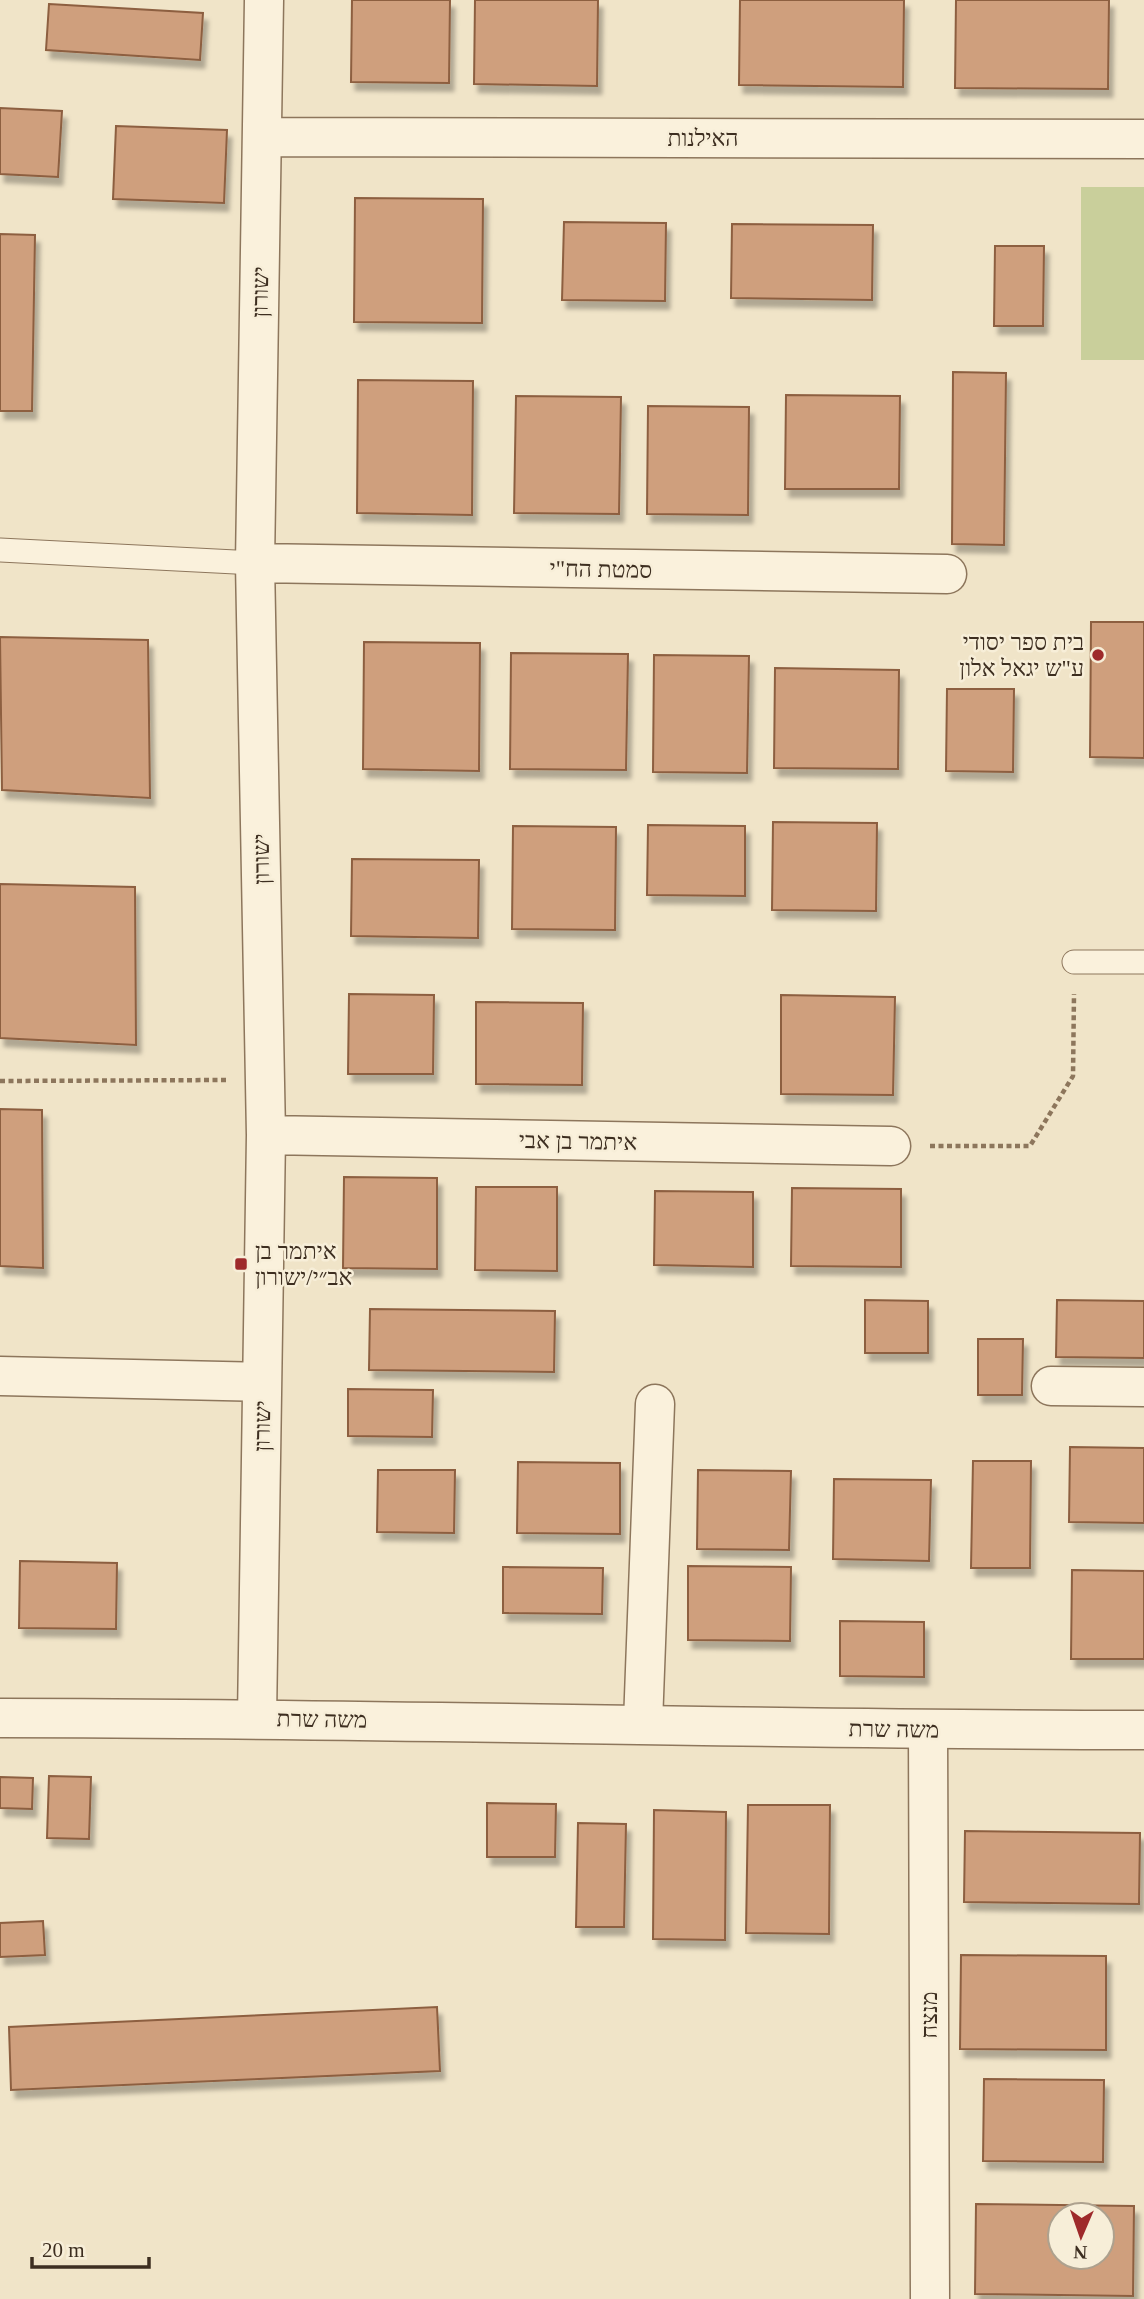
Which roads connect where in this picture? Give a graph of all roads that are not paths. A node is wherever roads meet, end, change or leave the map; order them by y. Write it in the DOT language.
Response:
graph roads {
  1 [pos="264,0"];
  2 [pos="263,137"];
  3 [pos="1144,139"];
  4 [pos="0,550"];
  5 [pos="255,563"];
  6 [pos="947,574"];
  7 [pos="1074,962"];
  8 [pos="1144,962"];
  9 [pos="266,1135"];
  10 [pos="891,1146"];
  11 [pos="0,1376"];
  12 [pos="262,1382"];
  13 [pos="1051,1386"];
  14 [pos="1144,1387"];
  15 [pos="655,1404"];
  16 [pos="0,1718"];
  17 [pos="257,1718"];
  18 [pos="643,1723"];
  19 [pos="928,1730"];
  20 [pos="1144,1730"];
  21 [pos="930,2299"];
  1 -- 2 [label="street, ישורון"];
  2 -- 3 [label="street, האילנות"];
  2 -- 5 [label="street, ישורון"];
  4 -- 5 [label="lane"];
  5 -- 6 [label="street, סמטת הח\"י"];
  5 -- 9 [label="street, ישורון"];
  7 -- 8 [label="lane"];
  9 -- 10 [label="street, איתמר בן אבי"];
  9 -- 12 [label="street, ישורון"];
  11 -- 12 [label="street"];
  12 -- 17 [label="street, ישורון"];
  13 -- 14 [label="street"];
  15 -- 18 [label="street"];
  16 -- 17 [label="street, משה שרת"];
  17 -- 18 [label="street, משה שרת"];
  18 -- 19 [label="street, משה שרת"];
  19 -- 20 [label="street, משה שרת"];
  19 -- 21 [label="street, מנצח"];
}
